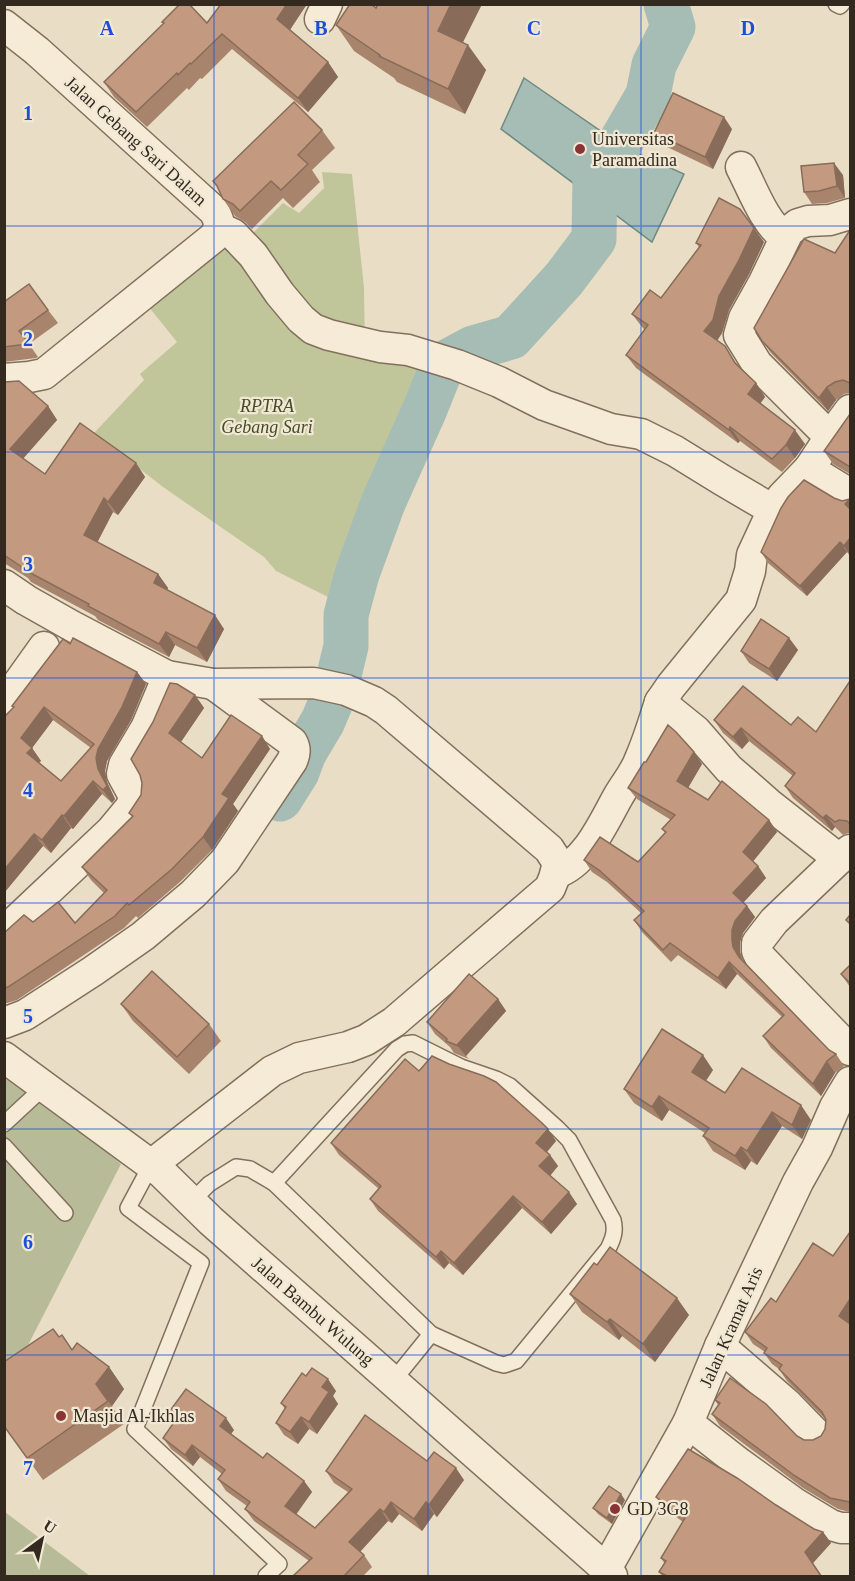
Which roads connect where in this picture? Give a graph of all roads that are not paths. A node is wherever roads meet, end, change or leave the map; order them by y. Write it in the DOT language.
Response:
graph roads {
  1 [pos="836,4"];
  2 [pos="842,4"];
  3 [pos="4,25"];
  4 [pos="741,167"];
  5 [pos="850,214"];
  6 [pos="220,228"];
  7 [pos="785,238"];
  8 [pos="4,379"];
  9 [pos="850,410"];
  10 [pos="830,436"];
  11 [pos="809,469"];
  12 [pos="850,494"];
  13 [pos="773,510"];
  14 [pos="4,585"];
  15 [pos="44,647"];
  16 [pos="166,676"];
  17 [pos="213,684"];
  18 [pos="660,702"];
  19 [pos="4,703"];
  20 [pos="845,854"];
  21 [pos="556,873"];
  22 [pos="4,932"];
  23 [pos="4,1023"];
  24 [pos="850,1050"];
  25 [pos="4,1057"];
  26 [pos="850,1082"];
  27 [pos="45,1086"];
  28 [pos="4,1124"];
  29 [pos="4,1146"];
  30 [pos="151,1165"];
  31 [pos="274,1183"];
  32 [pos="191,1202"];
  33 [pos="65,1213"];
  34 [pos="431,1334"];
  35 [pos="720,1346"];
  36 [pos="393,1381"];
  37 [pos="688,1423"];
  38 [pos="817,1435"];
  39 [pos="850,1527"];
  40 [pos="609,1573"];
  41 [pos="266,1576"];
  1 -- 2 [label="lane"];
  3 -- 6 [label="street, Jalan Gebang Sari Dalam"];
  4 -- 7 [label="street"];
  5 -- 7 [label="street"];
  6 -- 8 [label="street"];
  6 -- 13 [label="street"];
  7 -- 10 [label="street"];
  9 -- 10 [label="street"];
  10 -- 11 [label="street"];
  11 -- 12 [label="street"];
  11 -- 13 [label="street"];
  13 -- 18 [label="street"];
  14 -- 16 [label="street"];
  15 -- 19 [label="street"];
  16 -- 17 [label="street"];
  16 -- 22 [label="street"];
  17 -- 21 [label="street"];
  17 -- 23 [label="street"];
  18 -- 20 [label="street"];
  18 -- 21 [label="street"];
  20 -- 24 [label="street"];
  21 -- 30 [label="street"];
  25 -- 27 [label="street, Jalan Bambu Wulung"];
  26 -- 35 [label="street, Jalan Kramat Aris"];
  27 -- 28 [label="lane"];
  27 -- 30 [label="street, Jalan Bambu Wulung"];
  29 -- 33 [label="lane"];
  30 -- 32 [label="street, Jalan Bambu Wulung"];
  30 -- 41 [label="lane"];
  31 -- 32 [label="lane"];
  31 -- 34 [label="lane"];
  31 -- 34 [label="lane"];
  32 -- 36 [label="street, Jalan Bambu Wulung"];
  34 -- 36 [label="lane"];
  35 -- 37 [label="street, Jalan Kramat Aris"];
  35 -- 38 [label="street"];
  36 -- 40 [label="street, Jalan Bambu Wulung"];
  37 -- 39 [label="street"];
  37 -- 40 [label="street, Jalan Kramat Aris"];
}
